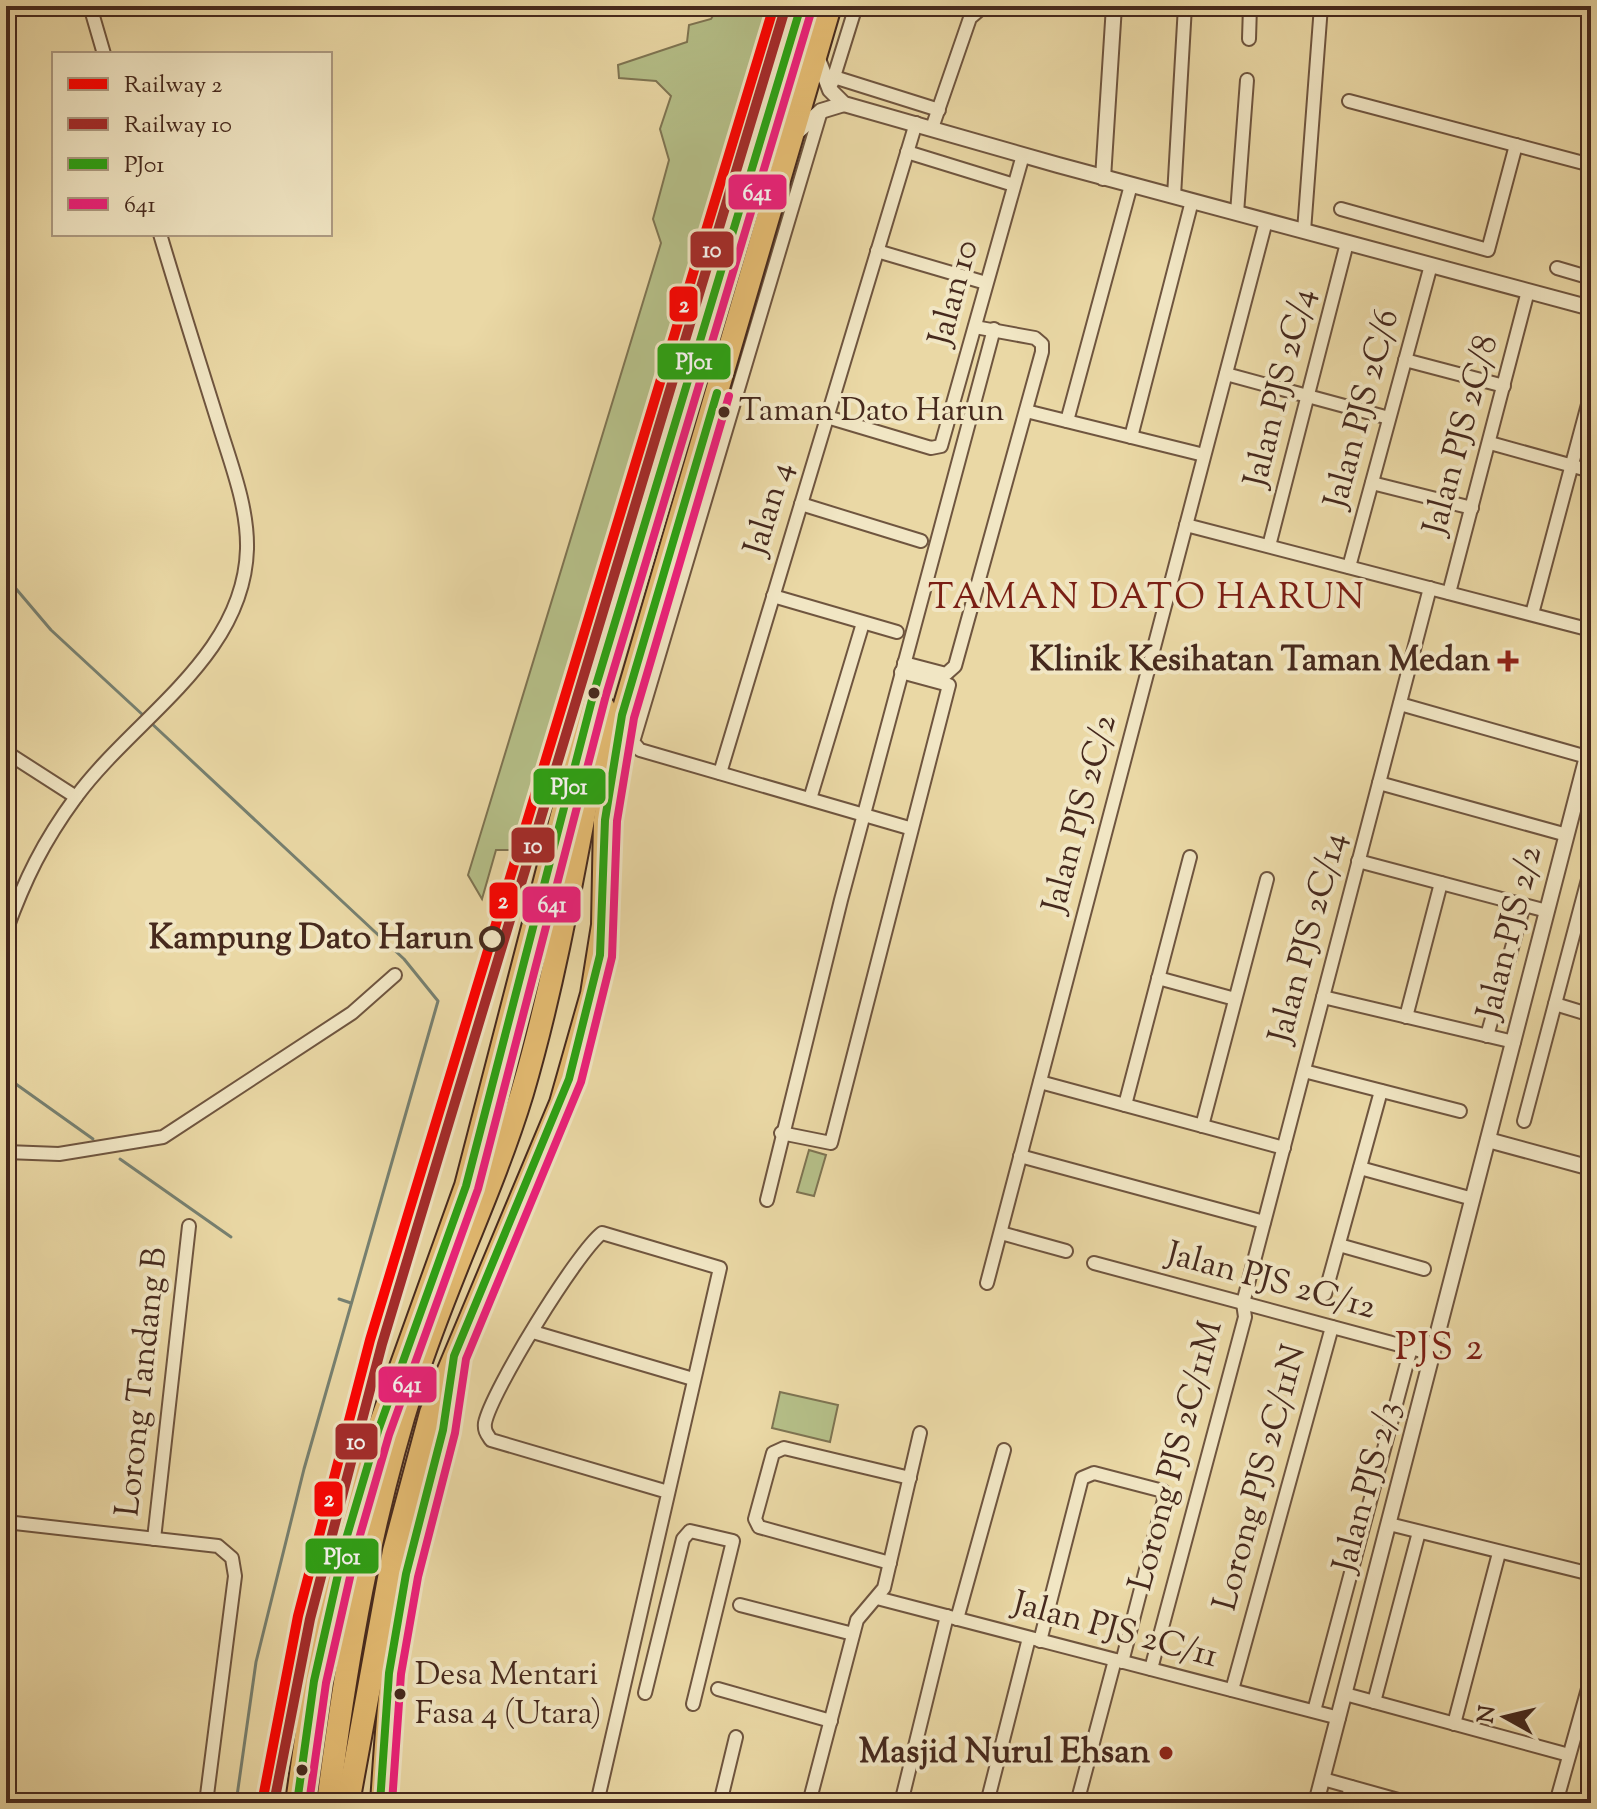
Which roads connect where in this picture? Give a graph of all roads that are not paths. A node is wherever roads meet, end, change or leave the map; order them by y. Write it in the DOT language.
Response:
graph roads {
  1 [pos="90,6"];
  2 [pos="801,6"];
  3 [pos="816,6"];
  4 [pos="830,6"];
  5 [pos="856,6"];
  6 [pos="984,6"];
  7 [pos="1114,6"];
  8 [pos="1185,6"];
  9 [pos="1250,6"];
  10 [pos="1321,6"];
  11 [pos="1249,39"];
  12 [pos="103,52"];
  13 [pos="816,54"];
  14 [pos="1247,80"];
  15 [pos="832,84"];
  16 [pos="1349,101"];
  17 [pos="844,104"];
  18 [pos="939,110"];
  19 [pos="821,111"];
  20 [pos="916,123"];
  21 [pos="932,128"];
  22 [pos="790,138"];
  23 [pos="1516,145"];
  24 [pos="907,152"];
  25 [pos="1023,155"];
  26 [pos="1591,165"];
  27 [pos="1103,178"];
  28 [pos="1014,185"];
  29 [pos="1131,185"];
  30 [pos="1174,196"];
  31 [pos="1192,201"];
  32 [pos="1341,209"];
  33 [pos="1237,213"];
  34 [pos="1266,221"];
  35 [pos="1304,231"];
  36 [pos="161,236"];
  37 [pos="1347,243"];
  38 [pos="877,251"];
  39 [pos="1431,265"];
  40 [pos="1557,268"];
  41 [pos="1591,278"];
  42 [pos="986,283"];
  43 [pos="1528,291"];
  44 [pos="1591,308"];
  45 [pos="975,327"];
  46 [pos="994,329"];
  47 [pos="1405,360"];
  48 [pos="1226,374"];
  49 [pos="1504,386"];
  50 [pos="1591,393"];
  51 [pos="1308,396"];
  52 [pos="1026,411"];
  53 [pos="827,417"];
  54 [pos="1389,418"];
  55 [pos="1067,421"];
  56 [pos="1131,437"];
  57 [pos="1490,443"];
  58 [pos="1204,455"];
  59 [pos="1572,466"];
  60 [pos="1591,471"];
  61 [pos="1372,483"];
  62 [pos="801,504"];
  63 [pos="1472,508"];
  64 [pos="1186,525"];
  65 [pos="921,541"];
  66 [pos="1269,546"];
  67 [pos="1349,567"];
  68 [pos="1430,588"];
  69 [pos="1449,593"];
  70 [pos="773,596"];
  71 [pos="1532,614"];
  72 [pos="863,623"];
  73 [pos="1591,630"];
  74 [pos="897,632"];
  75 [pos="903,668"];
  76 [pos="1400,704"];
  77 [pos="1591,741"];
  78 [pos="6,752"];
  79 [pos="1587,757"];
  80 [pos="720,773"];
  81 [pos="1379,783"];
  82 [pos="76,797"];
  83 [pos="810,799"];
  84 [pos="864,815"];
  85 [pos="909,828"];
  86 [pos="1567,835"];
  87 [pos="1190,857"];
  88 [pos="1358,861"];
  89 [pos="1590,873"];
  90 [pos="1267,879"];
  91 [pos="1441,883"];
  92 [pos="1524,905"];
  93 [pos="1547,911"];
  94 [pos="6,931"];
  95 [pos="395,975"];
  96 [pos="1158,978"];
  97 [pos="1323,997"];
  98 [pos="1235,999"];
  99 [pos="1555,1004"];
  100 [pos="1591,1015"];
  101 [pos="1406,1017"];
  102 [pos="1487,1036"];
  103 [pos="1514,1042"];
  104 [pos="1304,1071"];
  105 [pos="1040,1082"];
  106 [pos="1381,1091"];
  107 [pos="1125,1105"];
  108 [pos="1460,1111"];
  109 [pos="1524,1121"];
  110 [pos="1202,1126"];
  111 [pos="781,1133"];
  112 [pos="1488,1140"];
  113 [pos="1284,1148"];
  114 [pos="6,1152"];
  115 [pos="1020,1156"];
  116 [pos="1360,1168"];
  117 [pos="1591,1168"];
  118 [pos="1473,1199"];
  119 [pos="767,1200"];
  120 [pos="1264,1222"];
  121 [pos="189,1226"];
  122 [pos="1001,1233"];
  123 [pos="1339,1245"];
  124 [pos="1066,1251"];
  125 [pos="1094,1263"];
  126 [pos="1424,1269"];
  127 [pos="987,1283"];
  128 [pos="1325,1294"];
  129 [pos="1243,1303"];
  130 [pos="1332,1327"];
  131 [pos="533,1332"];
  132 [pos="1411,1348"];
  133 [pos="1433,1354"];
  134 [pos="454,1356"];
  135 [pos="693,1379"];
  136 [pos="378,1431"];
  137 [pos="920,1433"];
  138 [pos="1004,1450"];
  139 [pos="910,1478"];
  140 [pos="668,1492"];
  141 [pos="6,1522"];
  142 [pos="1389,1524"];
  143 [pos="1419,1532"];
  144 [pos="154,1539"];
  145 [pos="1499,1553"];
  146 [pos="890,1563"];
  147 [pos="1591,1574"];
  148 [pos="877,1598"];
  149 [pos="740,1605"];
  150 [pos="952,1618"];
  151 [pos="853,1634"];
  152 [pos="1034,1639"];
  153 [pos="1119,1661"];
  154 [pos="1151,1669"];
  155 [pos="1591,1678"];
  156 [pos="718,1689"];
  157 [pos="1232,1690"];
  158 [pos="645,1693"];
  159 [pos="1345,1694"];
  160 [pos="1374,1702"];
  161 [pos="693,1704"];
  162 [pos="1314,1711"];
  163 [pos="1586,1712"];
  164 [pos="1339,1718"];
  165 [pos="831,1721"];
  166 [pos="1454,1724"];
  167 [pos="736,1737"];
  168 [pos="1569,1755"];
  169 [pos="1323,1779"];
  170 [pos="1351,1787"];
  171 [pos="206,1803"];
  172 [pos="297,1803"];
  173 [pos="318,1803"];
  174 [pos="328,1803"];
  175 [pos="340,1803"];
  176 [pos="348,1803"];
  177 [pos="380,1803"];
  178 [pos="597,1803"];
  179 [pos="720,1803"];
  180 [pos="809,1803"];
  181 [pos="901,1803"];
  182 [pos="987,1803"];
  183 [pos="1078,1803"];
  184 [pos="1316,1803"];
  185 [pos="1346,1803"];
  186 [pos="1409,1803"];
  187 [pos="1556,1803"];
  1 -- 12 [label="street"];
  2 -- 136 [label="highway"];
  3 -- 174 [label="highway"];
  4 -- 13 [label="highway"];
  5 -- 15 [label="street"];
  6 -- 18 [label="street"];
  7 -- 27 [label="street"];
  8 -- 30 [label="street"];
  9 -- 11 [label="street"];
  10 -- 35 [label="street"];
  13 -- 15 [label="street"];
  13 -- 22 [label="highway"];
  14 -- 33 [label="street"];
  15 -- 17 [label="street"];
  15 -- 18 [label="street"];
  16 -- 23 [label="street"];
  17 -- 19 [label="street"];
  17 -- 20 [label="street"];
  18 -- 21 [label="street"];
  19 -- 22 [label="street"];
  19 -- 80 [label="street"];
  20 -- 21 [label="street"];
  20 -- 24 [label="street, Jalan 4"];
  21 -- 25 [label="street"];
  22 -- 134 [label="highway"];
  23 -- 26 [label="street"];
  23 -- 32 [label="street"];
  24 -- 28 [label="street"];
  24 -- 38 [label="street, Jalan 4"];
  25 -- 27 [label="street"];
  25 -- 28 [label="street, Jalan 10"];
  27 -- 29 [label="street"];
  28 -- 42 [label="street, Jalan 10"];
  29 -- 30 [label="street"];
  29 -- 55 [label="street"];
  30 -- 31 [label="street"];
  31 -- 33 [label="street"];
  31 -- 56 [label="street"];
  33 -- 34 [label="street"];
  34 -- 35 [label="street"];
  34 -- 48 [label="street, Jalan PJS 2C/2"];
  35 -- 37 [label="street"];
  36 -- 82 [label="street"];
  37 -- 39 [label="street"];
  37 -- 51 [label="street, Jalan PJS 2C/4"];
  38 -- 42 [label="street"];
  38 -- 53 [label="street, Jalan 4"];
  39 -- 43 [label="street"];
  39 -- 47 [label="street, Jalan PJS 2C/6"];
  40 -- 41 [label="street"];
  42 -- 45 [label="street, Jalan 10"];
  43 -- 44 [label="street"];
  43 -- 49 [label="street, Jalan PJS 2C/8"];
  45 -- 46 [label="street"];
  45 -- 53 [label="street, Jalan 10"];
  46 -- 52 [label="street"];
  46 -- 75 [label="street"];
  47 -- 49 [label="street"];
  47 -- 54 [label="street, Jalan PJS 2C/6"];
  48 -- 51 [label="street"];
  48 -- 58 [label="street, Jalan PJS 2C/2"];
  49 -- 57 [label="street, Jalan PJS 2C/8"];
  50 -- 59 [label="street"];
  51 -- 54 [label="street"];
  51 -- 66 [label="street, Jalan PJS 2C/4"];
  52 -- 55 [label="street"];
  52 -- 75 [label="street"];
  53 -- 62 [label="street, Jalan 4"];
  54 -- 61 [label="street, Jalan PJS 2C/6"];
  55 -- 56 [label="street"];
  56 -- 58 [label="street"];
  57 -- 59 [label="street"];
  57 -- 63 [label="street, Jalan PJS 2C/8"];
  58 -- 64 [label="street, Jalan PJS 2C/2"];
  59 -- 60 [label="street"];
  59 -- 71 [label="street"];
  61 -- 63 [label="street"];
  61 -- 67 [label="street, Jalan PJS 2C/6"];
  62 -- 65 [label="street"];
  62 -- 70 [label="street, Jalan 4"];
  63 -- 69 [label="street, Jalan PJS 2C/8"];
  64 -- 66 [label="street"];
  64 -- 105 [label="street, Jalan PJS 2C/2"];
  66 -- 67 [label="street"];
  67 -- 68 [label="street"];
  68 -- 69 [label="street"];
  68 -- 76 [label="street, Jalan PJS 2C/14"];
  69 -- 71 [label="street"];
  70 -- 72 [label="street"];
  70 -- 80 [label="street, Jalan 4"];
  71 -- 73 [label="street"];
  72 -- 74 [label="street"];
  72 -- 83 [label="street"];
  75 -- 84 [label="street"];
  75 -- 85 [label="street"];
  76 -- 79 [label="street"];
  76 -- 81 [label="street, Jalan PJS 2C/14"];
  77 -- 79 [label="street, Jalan PJS 2/2"];
  78 -- 82 [label="street"];
  79 -- 86 [label="street, Jalan PJS 2/2"];
  80 -- 83 [label="street"];
  81 -- 86 [label="street"];
  81 -- 88 [label="street, Jalan PJS 2C/14"];
  82 -- 94 [label="street"];
  83 -- 84 [label="street"];
  84 -- 85 [label="street"];
  84 -- 111 [label="street"];
  85 -- 111 [label="street"];
  86 -- 93 [label="street, Jalan PJS 2/2"];
  87 -- 96 [label="street"];
  88 -- 91 [label="street"];
  88 -- 97 [label="street, Jalan PJS 2C/14"];
  89 -- 99 [label="street"];
  90 -- 98 [label="street"];
  91 -- 92 [label="street"];
  91 -- 101 [label="street"];
  92 -- 93 [label="street"];
  92 -- 102 [label="street"];
  93 -- 103 [label="street, Jalan PJS 2/2"];
  95 -- 114 [label="street"];
  96 -- 98 [label="street"];
  96 -- 107 [label="street"];
  97 -- 101 [label="street"];
  97 -- 104 [label="street, Jalan PJS 2C/14"];
  98 -- 110 [label="street"];
  99 -- 100 [label="street"];
  99 -- 109 [label="street"];
  101 -- 102 [label="street"];
  102 -- 103 [label="street"];
  103 -- 112 [label="street, Jalan PJS 2/2"];
  104 -- 106 [label="street"];
  104 -- 113 [label="street, Jalan PJS 2C/14"];
  105 -- 107 [label="street"];
  105 -- 115 [label="street, Jalan PJS 2C/2"];
  106 -- 108 [label="street"];
  106 -- 116 [label="street"];
  107 -- 110 [label="street"];
  110 -- 113 [label="street"];
  111 -- 119 [label="street"];
  112 -- 117 [label="street"];
  112 -- 118 [label="street, Jalan PJS 2/3"];
  113 -- 120 [label="street, Jalan PJS 2C/14"];
  115 -- 120 [label="street"];
  115 -- 122 [label="street, Jalan PJS 2C/2"];
  116 -- 118 [label="street"];
  116 -- 123 [label="street"];
  118 -- 133 [label="street, Jalan PJS 2/3"];
  120 -- 129 [label="street, Jalan PJS 2C/14"];
  121 -- 144 [label="street, Lorong Tandang B"];
  122 -- 124 [label="street"];
  122 -- 127 [label="street, Jalan PJS 2C/2"];
  123 -- 126 [label="street"];
  123 -- 128 [label="street"];
  125 -- 129 [label="street, Jalan PJS 2C/12"];
  129 -- 130 [label="street, Jalan PJS 2C/12"];
  129 -- 154 [label="street, Lorong PJS 2C/11M"];
  130 -- 132 [label="street, Jalan PJS 2C/12"];
  130 -- 157 [label="street, Lorong PJS 2C/11N"];
  131 -- 135 [label="street"];
  131 -- 135 [label="street"];
  131 -- 140 [label="street"];
  132 -- 133 [label="street, Jalan PJS 2C/12"];
  132 -- 162 [label="street"];
  133 -- 142 [label="street, Jalan PJS 2/3"];
  134 -- 175 [label="highway"];
  134 -- 176 [label="highway"];
  134 -- 177 [label="main road"];
  135 -- 140 [label="street"];
  136 -- 172 [label="highway"];
  136 -- 173 [label="highway"];
  137 -- 139 [label="street"];
  138 -- 150 [label="street"];
  139 -- 146 [label="street"];
  139 -- 146 [label="street"];
  140 -- 178 [label="street"];
  141 -- 144 [label="street, Lorong Tandang B"];
  142 -- 143 [label="street"];
  142 -- 159 [label="street, Jalan PJS 2/3"];
  143 -- 145 [label="street"];
  143 -- 160 [label="street"];
  144 -- 171 [label="street"];
  145 -- 147 [label="street"];
  145 -- 166 [label="street"];
  146 -- 148 [label="street"];
  148 -- 150 [label="street, Jalan PJS 2C/11"];
  148 -- 151 [label="street"];
  149 -- 151 [label="street"];
  150 -- 152 [label="street, Jalan PJS 2C/11"];
  150 -- 181 [label="street"];
  151 -- 165 [label="street"];
  152 -- 153 [label="street, Jalan PJS 2C/11"];
  152 -- 153 [label="street"];
  152 -- 182 [label="street"];
  153 -- 154 [label="street, Jalan PJS 2C/11"];
  153 -- 183 [label="street"];
  154 -- 157 [label="street, Jalan PJS 2C/11"];
  155 -- 163 [label="street"];
  156 -- 165 [label="street"];
  157 -- 162 [label="street, Jalan PJS 2C/11"];
  158 -- 161 [label="street"];
  159 -- 160 [label="street"];
  159 -- 164 [label="street, Jalan PJS 2/3"];
  160 -- 166 [label="street"];
  162 -- 164 [label="street, Jalan PJS 2C/11"];
  163 -- 168 [label="street"];
  164 -- 169 [label="street, Jalan PJS 2/3"];
  165 -- 180 [label="street"];
  166 -- 168 [label="street"];
  167 -- 179 [label="street"];
  168 -- 187 [label="street"];
  169 -- 170 [label="street"];
  169 -- 184 [label="street, Jalan PJS 2/3"];
  170 -- 185 [label="street"];
  170 -- 186 [label="street"];
}
